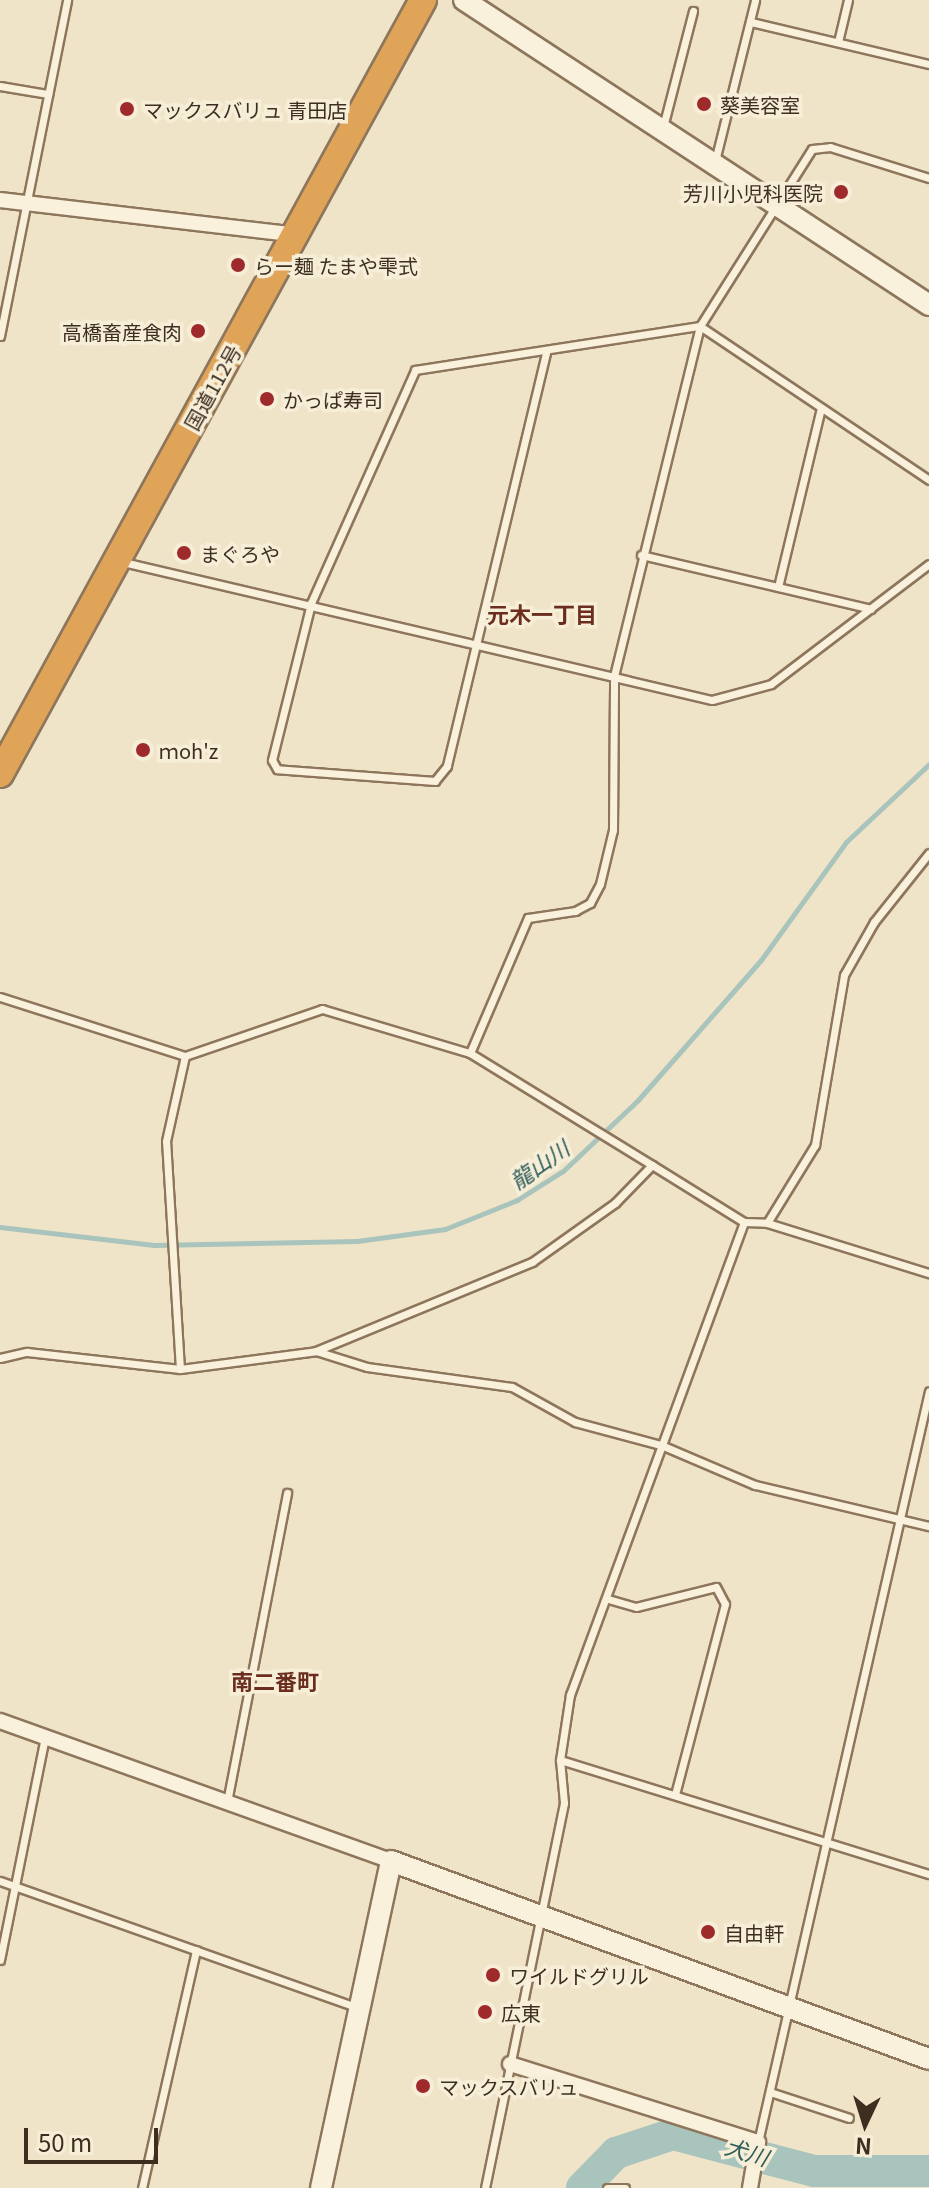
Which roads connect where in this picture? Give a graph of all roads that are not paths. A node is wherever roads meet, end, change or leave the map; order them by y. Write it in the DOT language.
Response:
graph roads {
  1 [pos="67,0"];
  2 [pos="423,0"];
  3 [pos="464,0"];
  4 [pos="755,0"];
  5 [pos="848,0"];
  6 [pos="693,11"];
  7 [pos="751,22"];
  8 [pos="838,42"];
  9 [pos="929,64"];
  10 [pos="0,86"];
  11 [pos="48,94"];
  12 [pos="663,127"];
  13 [pos="715,161"];
  14 [pos="929,178"];
  15 [pos="0,200"];
  16 [pos="776,202"];
  17 [pos="31,204"];
  18 [pos="296,235"];
  19 [pos="929,305"];
  20 [pos="700,326"];
  21 [pos="0,336"];
  22 [pos="546,353"];
  23 [pos="821,408"];
  24 [pos="929,480"];
  25 [pos="641,555"];
  26 [pos="117,560"];
  27 [pos="929,564"];
  28 [pos="778,587"];
  29 [pos="311,603"];
  30 [pos="871,609"];
  31 [pos="476,644"];
  32 [pos="614,676"];
  33 [pos="3,760"];
  34 [pos="929,853"];
  35 [pos="0,997"];
  36 [pos="470,1053"];
  37 [pos="185,1056"];
  38 [pos="652,1165"];
  39 [pos="744,1222"];
  40 [pos="767,1223"];
  41 [pos="929,1273"];
  42 [pos="316,1351"];
  43 [pos="0,1358"];
  44 [pos="180,1369"];
  45 [pos="929,1391"];
  46 [pos="661,1445"];
  47 [pos="287,1493"];
  48 [pos="900,1519"];
  49 [pos="929,1526"];
  50 [pos="608,1599"];
  51 [pos="0,1721"];
  52 [pos="45,1737"];
  53 [pos="560,1760"];
  54 [pos="675,1795"];
  55 [pos="227,1803"];
  56 [pos="823,1842"];
  57 [pos="391,1861"];
  58 [pos="929,1874"];
  59 [pos="0,1881"];
  60 [pos="16,1886"];
  61 [pos="543,1913"];
  62 [pos="196,1950"];
  63 [pos="0,1960"];
  64 [pos="784,2003"];
  65 [pos="360,2009"];
  66 [pos="929,2059"];
  67 [pos="510,2064"];
  68 [pos="770,2092"];
  69 [pos="849,2118"];
  70 [pos="758,2142"];
  71 [pos="750,2186"];
  72 [pos="142,2188"];
  73 [pos="321,2188"];
  74 [pos="485,2188"];
  75 [pos="607,2188"];
  76 [pos="625,2188"];
  1 -- 11 [label="lane"];
  2 -- 18 [label="highway, 国道112号"];
  3 -- 12 [label="street"];
  4 -- 7 [label="lane"];
  5 -- 8 [label="lane"];
  6 -- 12 [label="lane"];
  7 -- 8 [label="lane"];
  7 -- 13 [label="lane"];
  8 -- 9 [label="lane"];
  10 -- 11 [label="lane"];
  11 -- 17 [label="lane"];
  12 -- 13 [label="street"];
  13 -- 16 [label="street"];
  14 -- 16 [label="lane"];
  15 -- 17 [label="street"];
  16 -- 19 [label="street"];
  16 -- 20 [label="lane"];
  17 -- 18 [label="street"];
  17 -- 21 [label="lane"];
  18 -- 26 [label="highway, 国道112号"];
  20 -- 22 [label="lane"];
  20 -- 23 [label="lane"];
  20 -- 25 [label="lane"];
  22 -- 29 [label="lane"];
  22 -- 31 [label="lane"];
  23 -- 24 [label="lane"];
  23 -- 28 [label="lane"];
  25 -- 28 [label="lane"];
  25 -- 32 [label="lane"];
  26 -- 29 [label="lane"];
  26 -- 33 [label="highway, 国道112号"];
  27 -- 30 [label="lane"];
  28 -- 30 [label="lane"];
  29 -- 31 [label="lane"];
  29 -- 31 [label="lane"];
  30 -- 32 [label="lane"];
  31 -- 32 [label="lane"];
  32 -- 36 [label="lane"];
  34 -- 40 [label="lane"];
  35 -- 37 [label="lane"];
  36 -- 37 [label="lane"];
  36 -- 38 [label="lane"];
  37 -- 44 [label="lane"];
  38 -- 39 [label="lane"];
  38 -- 42 [label="lane"];
  39 -- 40 [label="lane"];
  39 -- 46 [label="lane"];
  40 -- 41 [label="lane"];
  42 -- 44 [label="lane"];
  42 -- 46 [label="lane"];
  43 -- 44 [label="lane"];
  45 -- 48 [label="lane"];
  46 -- 48 [label="lane"];
  46 -- 50 [label="lane"];
  47 -- 55 [label="lane"];
  48 -- 49 [label="lane"];
  48 -- 56 [label="lane"];
  50 -- 53 [label="lane"];
  50 -- 54 [label="lane"];
  51 -- 52 [label="street"];
  52 -- 55 [label="street"];
  52 -- 60 [label="lane"];
  53 -- 54 [label="lane"];
  53 -- 61 [label="lane"];
  54 -- 56 [label="lane"];
  55 -- 57 [label="street"];
  56 -- 58 [label="lane"];
  56 -- 64 [label="lane"];
  57 -- 61 [label="street"];
  57 -- 65 [label="street"];
  59 -- 60 [label="lane"];
  60 -- 62 [label="lane"];
  60 -- 63 [label="lane"];
  61 -- 64 [label="street"];
  61 -- 67 [label="lane"];
  62 -- 65 [label="lane"];
  62 -- 72 [label="lane"];
  64 -- 66 [label="street"];
  64 -- 68 [label="lane"];
  65 -- 73 [label="street"];
  67 -- 70 [label="street"];
  67 -- 74 [label="lane"];
  68 -- 69 [label="lane"];
  68 -- 70 [label="lane"];
  70 -- 71 [label="street"];
  75 -- 76 [label="lane"];
}
